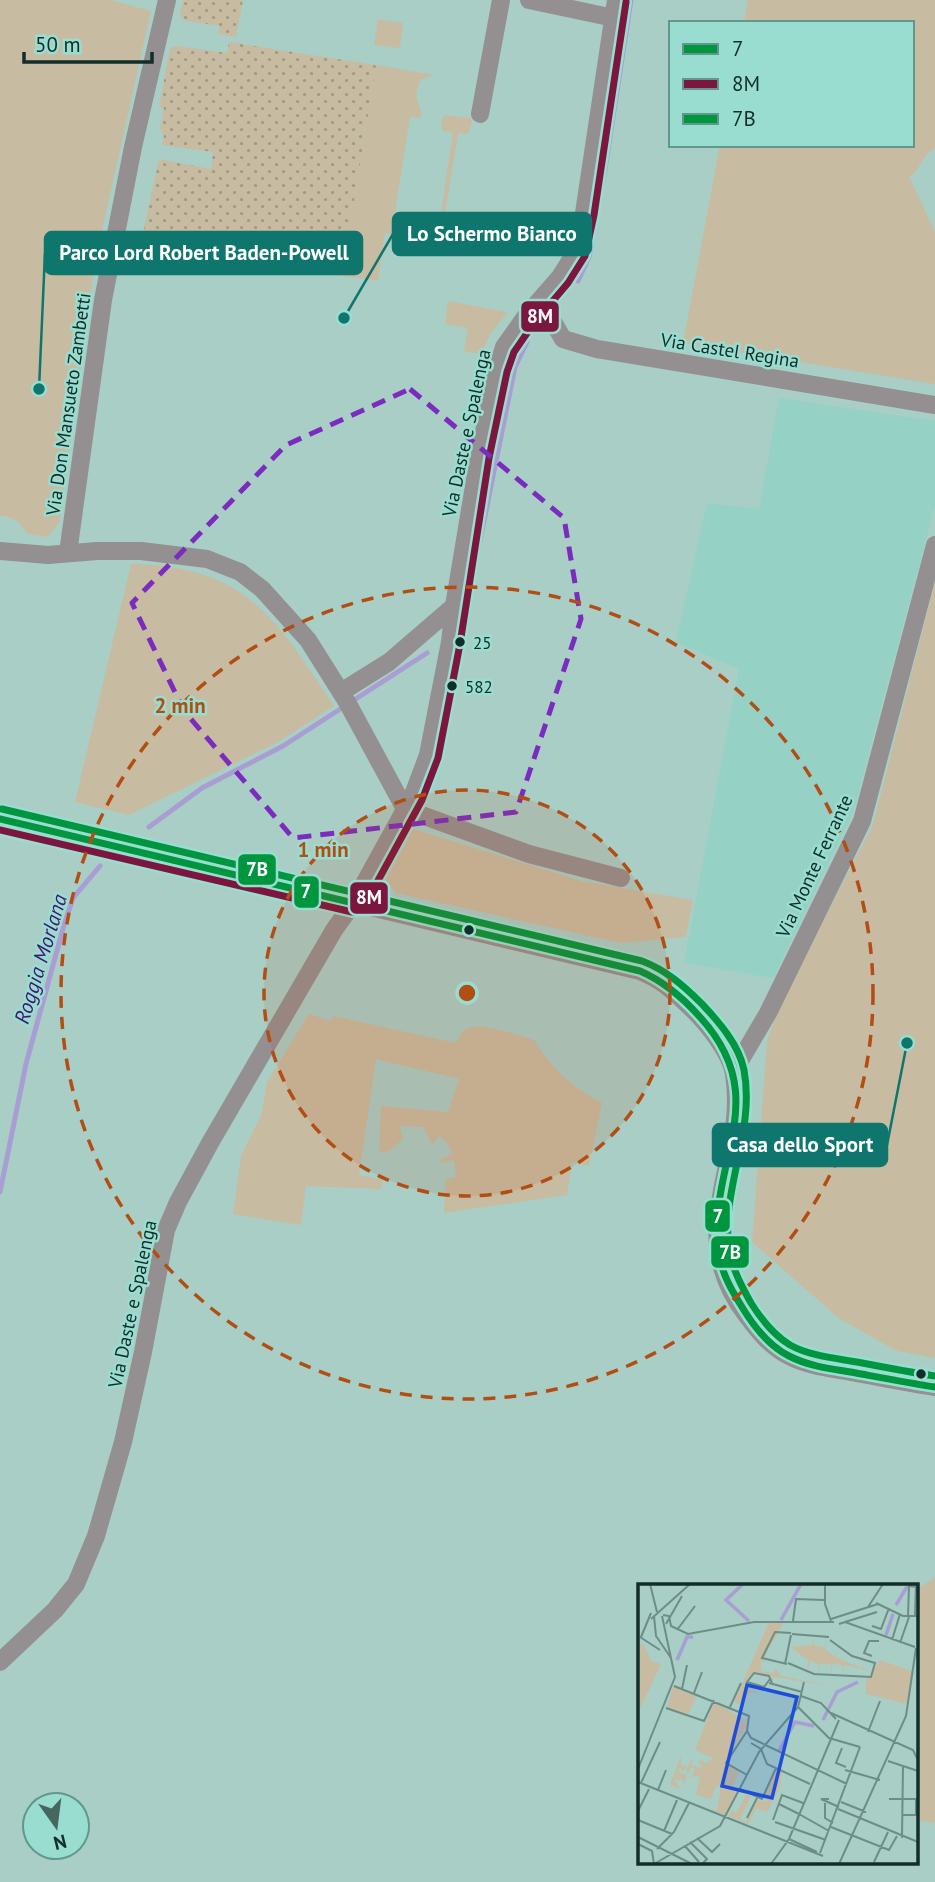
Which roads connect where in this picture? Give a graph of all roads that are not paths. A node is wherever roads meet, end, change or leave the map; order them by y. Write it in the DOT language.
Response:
graph roads {
  1 [pos="501,0"];
  2 [pos="529,0"];
  3 [pos="617,0"];
  4 [pos="165,8"];
  5 [pos="614,18"];
  6 [pos="480,114"];
  7 [pos="541,301"];
  8 [pos="935,405"];
  9 [pos="935,545"];
  10 [pos="0,551"];
  11 [pos="68,553"];
  12 [pos="454,606"];
  13 [pos="348,704"];
  14 [pos="404,809"];
  15 [pos="0,819"];
  16 [pos="621,878"];
  17 [pos="354,902"];
  18 [pos="734,1072"];
  19 [pos="935,1387"];
  20 [pos="0,1661"];
  1 -- 6 [label="street"];
  2 -- 5 [label="street"];
  3 -- 5 [label="street, Via Daste e Spalenga"];
  4 -- 11 [label="street, Via Don Mansueto Zambetti"];
  5 -- 7 [label="street, Via Daste e Spalenga"];
  7 -- 8 [label="street, Via Castel Regina"];
  7 -- 12 [label="street, Via Daste e Spalenga"];
  9 -- 18 [label="street, Via Monte Ferrante"];
  10 -- 11 [label="street"];
  11 -- 13 [label="street"];
  12 -- 13 [label="street"];
  12 -- 14 [label="street, Via Daste e Spalenga"];
  13 -- 14 [label="street"];
  14 -- 16 [label="street"];
  14 -- 17 [label="street, Via Daste e Spalenga"];
  15 -- 17 [label="street"];
  17 -- 18 [label="street"];
  17 -- 20 [label="street, Via Daste e Spalenga"];
  18 -- 19 [label="street"];
}
